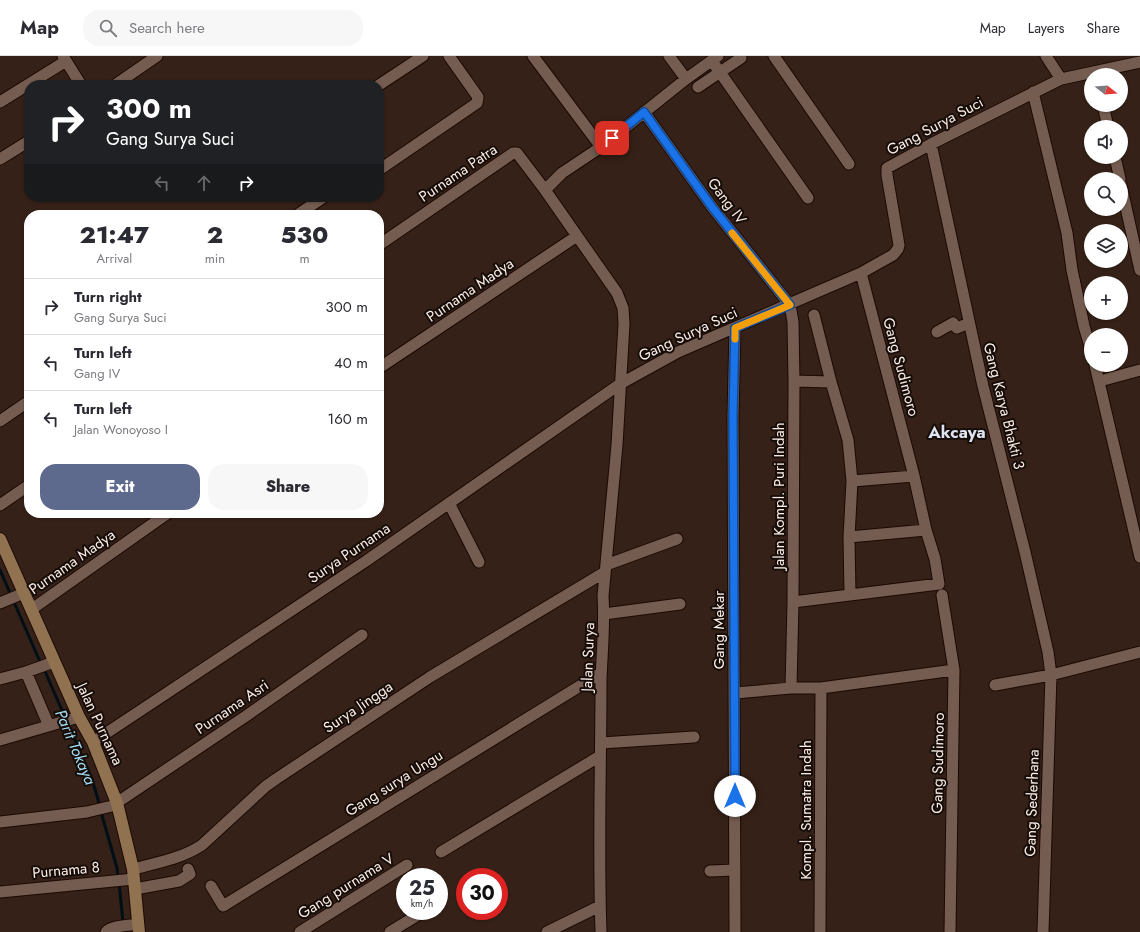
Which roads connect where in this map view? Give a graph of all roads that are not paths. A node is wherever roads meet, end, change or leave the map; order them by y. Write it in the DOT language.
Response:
graph roads {
  1 [pos="157,56"];
  2 [pos="423,56"];
  3 [pos="449,56"];
  4 [pos="533,56"];
  5 [pos="669,56"];
  6 [pos="774,56"];
  7 [pos="1046,56"];
  8 [pos="64,58"];
  9 [pos="715,58"];
  10 [pos="741,58"];
  11 [pos="1140,62"];
  12 [pos="1115,68"];
  13 [pos="720,72"];
  14 [pos="1084,75"];
  15 [pos="686,79"];
  16 [pos="1061,79"];
  17 [pos="32,80"];
  18 [pos="79,80"];
  19 [pos="121,80"];
  20 [pos="384,82"];
  21 [pos="24,86"];
  22 [pos="698,87"];
  23 [pos="1033,92"];
  24 [pos="0,102"];
  25 [pos="644,112"];
  26 [pos="24,144"];
  27 [pos="931,144"];
  28 [pos="601,147"];
  29 [pos="0,159"];
  30 [pos="849,164"];
  31 [pos="384,167"];
  32 [pos="545,190"];
  33 [pos="808,198"];
  34 [pos="316,202"];
  35 [pos="304,210"];
  36 [pos="1128,216"];
  37 [pos="577,236"];
  38 [pos="384,242"];
  39 [pos="1139,264"];
  40 [pos="861,273"];
  41 [pos="790,305"];
  42 [pos="814,315"];
  43 [pos="970,323"];
  44 [pos="735,328"];
  45 [pos="1085,328"];
  46 [pos="936,332"];
  47 [pos="384,365"];
  48 [pos="1140,370"];
  49 [pos="1098,372"];
  50 [pos="794,381"];
  51 [pos="1100,381"];
  52 [pos="831,382"];
  53 [pos="620,384"];
  54 [pos="24,404"];
  55 [pos="0,421"];
  56 [pos="914,476"];
  57 [pos="852,481"];
  58 [pos="24,489"];
  59 [pos="449,502"];
  60 [pos="0,505"];
  61 [pos="161,518"];
  62 [pos="926,530"];
  63 [pos="849,537"];
  64 [pos="0,539"];
  65 [pos="676,539"];
  66 [pos="1140,557"];
  67 [pos="479,562"];
  68 [pos="605,569"];
  69 [pos="941,589"];
  70 [pos="20,595"];
  71 [pos="850,595"];
  72 [pos="2,602"];
  73 [pos="793,602"];
  74 [pos="680,604"];
  75 [pos="32,609"];
  76 [pos="604,614"];
  77 [pos="362,635"];
  78 [pos="1140,652"];
  79 [pos="49,663"];
  80 [pos="954,670"];
  81 [pos="29,671"];
  82 [pos="601,673"];
  83 [pos="1052,675"];
  84 [pos="0,679"];
  85 [pos="995,685"];
  86 [pos="791,688"];
  87 [pos="821,688"];
  88 [pos="734,693"];
  89 [pos="75,718"];
  90 [pos="53,725"];
  91 [pos="694,737"];
  92 [pos="0,740"];
  93 [pos="93,742"];
  94 [pos="601,743"];
  95 [pos="600,756"];
  96 [pos="114,804"];
  97 [pos="0,822"];
  98 [pos="441,852"];
  99 [pos="407,865"];
  100 [pos="188,869"];
  101 [pos="735,870"];
  102 [pos="710,871"];
  103 [pos="133,879"];
  104 [pos="211,886"];
  105 [pos="0,892"];
  106 [pos="600,906"];
  107 [pos="410,920"];
  108 [pos="139,928"];
  109 [pos="106,932"];
  110 [pos="300,932"];
  111 [pos="390,932"];
  112 [pos="547,932"];
  113 [pos="601,932"];
  114 [pos="735,932"];
  115 [pos="820,932"];
  116 [pos="950,932"];
  117 [pos="1043,932"];
  1 -- 19 [label="street"];
  2 -- 20 [label="street"];
  3 -- 31 [label="street"];
  4 -- 28 [label="street"];
  5 -- 15 [label="street"];
  6 -- 30 [label="street"];
  7 -- 16 [label="street"];
  8 -- 17 [label="street"];
  8 -- 18 [label="street"];
  9 -- 13 [label="street"];
  9 -- 15 [label="street"];
  10 -- 13 [label="street"];
  11 -- 12 [label="street, Gang Surya Suci"];
  13 -- 22 [label="street"];
  13 -- 33 [label="street"];
  14 -- 16 [label="street, Gang Surya Suci"];
  15 -- 25 [label="street"];
  16 -- 23 [label="street, Gang Surya Suci"];
  21 -- 24 [label="street"];
  23 -- 27 [label="street, Gang Surya Suci"];
  23 -- 45 [label="street"];
  25 -- 28 [label="street"];
  25 -- 41 [label="street, Gang IV"];
  26 -- 29 [label="street"];
  27 -- 40 [label="street, Gang Surya Suci"];
  27 -- 43 [label="street, Gang Karya Bhakti 3"];
  28 -- 32 [label="street"];
  32 -- 37 [label="street, Jalan Surya"];
  32 -- 38 [label="street, Purnama Patra"];
  34 -- 35 [label="street"];
  36 -- 39 [label="street"];
  37 -- 47 [label="street, Purnama Madya"];
  37 -- 53 [label="street, Jalan Surya"];
  40 -- 41 [label="street, Gang Surya Suci"];
  40 -- 56 [label="street, Gang Sudimoro"];
  41 -- 44 [label="street, Gang Surya Suci"];
  41 -- 50 [label="street, Jalan Kompl. Puri Indah"];
  42 -- 52 [label="street"];
  43 -- 46 [label="street"];
  43 -- 83 [label="street, Gang Karya Bhakti 3"];
  44 -- 53 [label="street, Gang Surya Suci"];
  44 -- 88 [label="street, Gang Mekar"];
  48 -- 51 [label="street"];
  49 -- 51 [label="street"];
  50 -- 52 [label="street"];
  50 -- 73 [label="street, Jalan Kompl. Puri Indah"];
  51 -- 66 [label="street"];
  52 -- 57 [label="street"];
  53 -- 59 [label="street, Surya Purnama"];
  53 -- 68 [label="street, Jalan Surya"];
  54 -- 55 [label="street"];
  56 -- 57 [label="street"];
  56 -- 62 [label="street, Gang Sudimoro"];
  57 -- 63 [label="street"];
  58 -- 60 [label="street"];
  59 -- 67 [label="street"];
  59 -- 93 [label="street, Surya Purnama"];
  61 -- 75 [label="street, Purnama Madya"];
  62 -- 63 [label="street"];
  62 -- 69 [label="street, Gang Sudimoro"];
  63 -- 71 [label="street"];
  64 -- 70 [label="street, Jalan Purnama"];
  65 -- 68 [label="street, Surya Jingga"];
  68 -- 76 [label="street, Jalan Surya"];
  68 -- 103 [label="street, Surya Jingga"];
  69 -- 71 [label="street"];
  69 -- 80 [label="street, Gang Sudimoro"];
  70 -- 72 [label="street"];
  70 -- 75 [label="street, Jalan Purnama"];
  71 -- 73 [label="street"];
  73 -- 86 [label="street, Jalan Kompl. Puri Indah"];
  74 -- 76 [label="street"];
  75 -- 79 [label="street, Jalan Purnama"];
  76 -- 82 [label="street, Jalan Surya"];
  77 -- 96 [label="street, Purnama Asri"];
  78 -- 83 [label="street"];
  79 -- 81 [label="street"];
  79 -- 89 [label="street, Jalan Purnama"];
  80 -- 87 [label="street"];
  80 -- 116 [label="street, Gang Sudimoro"];
  81 -- 84 [label="street"];
  81 -- 90 [label="street"];
  82 -- 94 [label="street, Jalan Surya"];
  82 -- 104 [label="street, Gang surya Ungu"];
  83 -- 85 [label="street"];
  83 -- 117 [label="street, Gang Sederhana"];
  86 -- 87 [label="street"];
  86 -- 88 [label="street"];
  87 -- 115 [label="street, Kompl. Sumatra Indah"];
  88 -- 101 [label="street, Gang Mekar"];
  89 -- 90 [label="street"];
  89 -- 93 [label="street, Jalan Purnama"];
  90 -- 92 [label="street"];
  91 -- 94 [label="street"];
  93 -- 96 [label="street, Jalan Purnama"];
  94 -- 95 [label="street, Jalan Surya"];
  95 -- 98 [label="street"];
  95 -- 106 [label="street, Jalan Surya"];
  96 -- 97 [label="street"];
  96 -- 103 [label="street, Jalan Purnama"];
  99 -- 110 [label="street, Gang purnama V"];
  100 -- 103 [label="street"];
  101 -- 102 [label="street"];
  101 -- 114 [label="street, Gang Mekar"];
  103 -- 105 [label="street, Purnama 8"];
  103 -- 108 [label="street, Jalan Purnama"];
  106 -- 112 [label="street"];
  106 -- 113 [label="street, Jalan Surya"];
  107 -- 111 [label="street"];
  108 -- 109 [label="street"];
}
